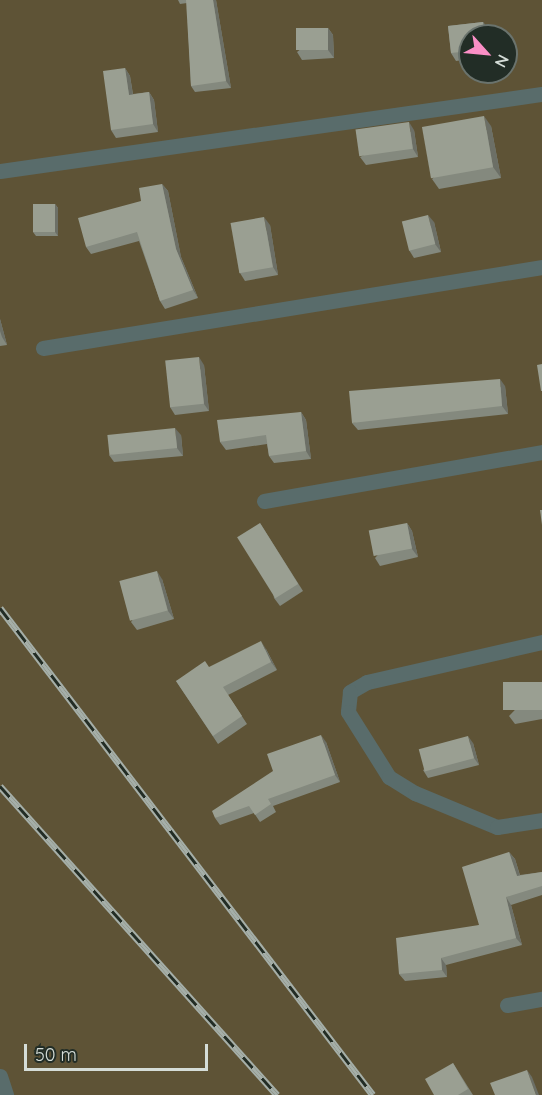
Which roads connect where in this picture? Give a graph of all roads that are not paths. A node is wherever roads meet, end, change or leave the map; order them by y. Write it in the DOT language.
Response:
graph roads {
  1 [pos="542,94"];
  2 [pos="0,171"];
  3 [pos="542,267"];
  4 [pos="43,348"];
  5 [pos="542,452"];
  6 [pos="264,501"];
  7 [pos="542,642"];
  8 [pos="542,820"];
  9 [pos="542,999"];
  10 [pos="507,1005"];
  11 [pos="0,1076"];
  12 [pos="6,1095"];
  1 -- 2 [label="street"];
  3 -- 4 [label="street"];
  5 -- 6 [label="street"];
  7 -- 8 [label="street"];
  9 -- 10 [label="street"];
  11 -- 12 [label="street"];
}
